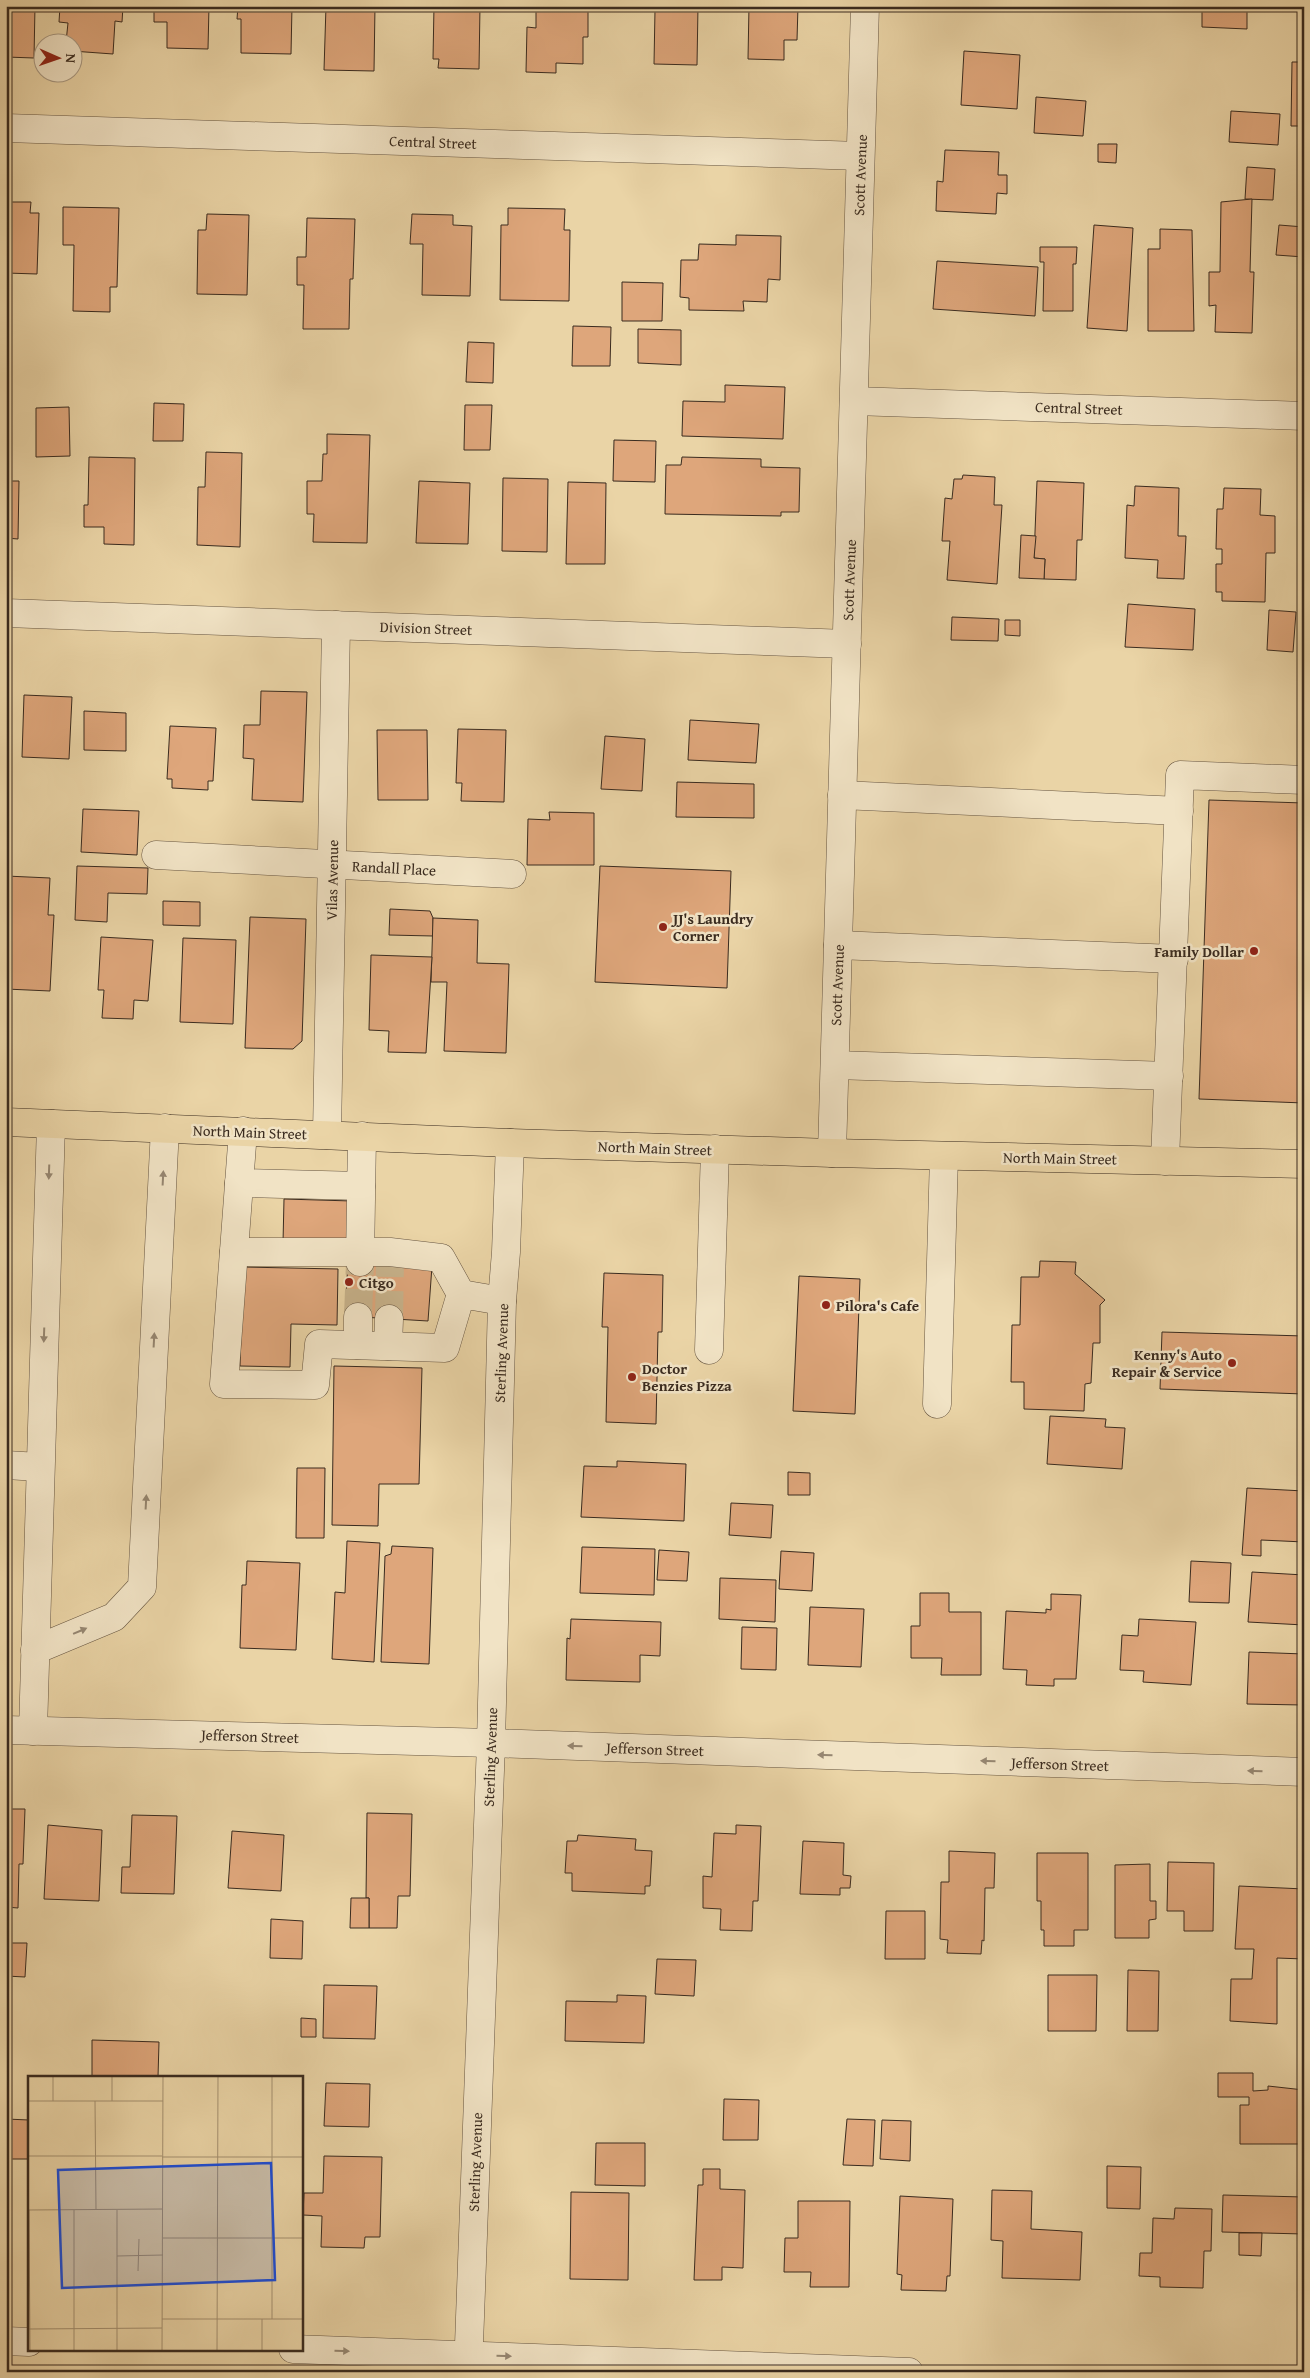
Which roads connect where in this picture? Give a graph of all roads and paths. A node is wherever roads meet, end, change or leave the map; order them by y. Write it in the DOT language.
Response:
graph roads {
  1 [pos="865,6"];
  2 [pos="6,128"];
  3 [pos="860,156"];
  4 [pos="854,401"];
  5 [pos="1304,416"];
  6 [pos="6,613"];
  7 [pos="336,625"];
  8 [pos="847,644"];
  9 [pos="1304,780"];
  10 [pos="842,796"];
  11 [pos="1179,811"];
  12 [pos="156,855"];
  13 [pos="332,864"];
  14 [pos="512,874"];
  15 [pos="838,945"];
  16 [pos="1174,959"];
  17 [pos="835,1065"];
  18 [pos="1169,1076"];
  19 [pos="6,1122"];
  20 [pos="50,1124"];
  21 [pos="165,1128"];
  22 [pos="243,1131"];
  23 [pos="328,1135"];
  24 [pos="362,1136"];
  25 [pos="510,1143"];
  26 [pos="715,1149"];
  27 [pos="832,1153"];
  28 [pos="944,1156"];
  29 [pos="1165,1161"];
  30 [pos="1304,1164"];
  31 [pos="239,1183"];
  32 [pos="361,1186"];
  33 [pos="234,1252"];
  34 [pos="360,1257"];
  35 [pos="461,1294"];
  36 [pos="502,1301"];
  37 [pos="358,1317"];
  38 [pos="389,1319"];
  39 [pos="358,1345"];
  40 [pos="388,1346"];
  41 [pos="709,1350"];
  42 [pos="937,1404"];
  43 [pos="6,1465"];
  44 [pos="39,1467"];
  45 [pos="35,1650"];
  46 [pos="6,1730"];
  47 [pos="33,1731"];
  48 [pos="491,1743"];
  49 [pos="1304,1772"];
  50 [pos="6,2341"];
  51 [pos="28,2342"];
  52 [pos="302,2350"];
  53 [pos="468,2363"];
  54 [pos="909,2372"];
  1 -- 3 [label="street, Scott Avenue"];
  2 -- 3 [label="street, Central Street"];
  3 -- 4 [label="street, Scott Avenue"];
  4 -- 5 [label="street, Central Street"];
  4 -- 8 [label="street, Scott Avenue"];
  6 -- 7 [label="street, Division Street"];
  7 -- 8 [label="street, Division Street"];
  7 -- 13 [label="street, Vilas Avenue"];
  8 -- 10 [label="street, Scott Avenue"];
  9 -- 11 [label="street"];
  10 -- 11 [label="street"];
  10 -- 15 [label="street, Scott Avenue"];
  11 -- 16 [label="street"];
  12 -- 13 [label="street, Randall Place"];
  13 -- 14 [label="street, Randall Place"];
  13 -- 23 [label="street, Vilas Avenue"];
  15 -- 16 [label="street"];
  15 -- 17 [label="street, Scott Avenue"];
  16 -- 18 [label="street"];
  17 -- 18 [label="street"];
  17 -- 27 [label="street, Scott Avenue"];
  18 -- 29 [label="street"];
  19 -- 20 [label="main road, North Main Street"];
  20 -- 21 [label="main road, North Main Street"];
  20 -- 44 [label="street, one-way"];
  21 -- 22 [label="main road, North Main Street"];
  45 -- 21 [label="street, one-way"];
  22 -- 23 [label="main road, North Main Street"];
  22 -- 31 [label="street"];
  23 -- 24 [label="main road, North Main Street"];
  24 -- 25 [label="main road, North Main Street"];
  24 -- 32 [label="street"];
  25 -- 26 [label="main road, North Main Street"];
  25 -- 36 [label="street, Sterling Avenue"];
  26 -- 27 [label="main road, North Main Street"];
  26 -- 41 [label="street"];
  27 -- 28 [label="main road, North Main Street"];
  28 -- 29 [label="main road, North Main Street"];
  28 -- 42 [label="street"];
  29 -- 30 [label="main road, North Main Street"];
  31 -- 32 [label="street"];
  31 -- 33 [label="street"];
  32 -- 34 [label="street"];
  33 -- 34 [label="street"];
  33 -- 39 [label="street"];
  34 -- 35 [label="street"];
  35 -- 36 [label="street"];
  35 -- 40 [label="street"];
  36 -- 48 [label="street, Sterling Avenue"];
  37 -- 39 [label="street"];
  38 -- 40 [label="street"];
  39 -- 40 [label="street"];
  43 -- 44 [label="street"];
  44 -- 45 [label="street"];
  45 -- 47 [label="street"];
  46 -- 47 [label="street, Jefferson Street"];
  47 -- 48 [label="street, Jefferson Street"];
  49 -- 48 [label="street, Jefferson Street, one-way"];
  48 -- 53 [label="street, Sterling Avenue"];
  50 -- 51 [label="street"];
  52 -- 53 [label="street, one-way"];
  53 -- 54 [label="street, one-way"];
}
